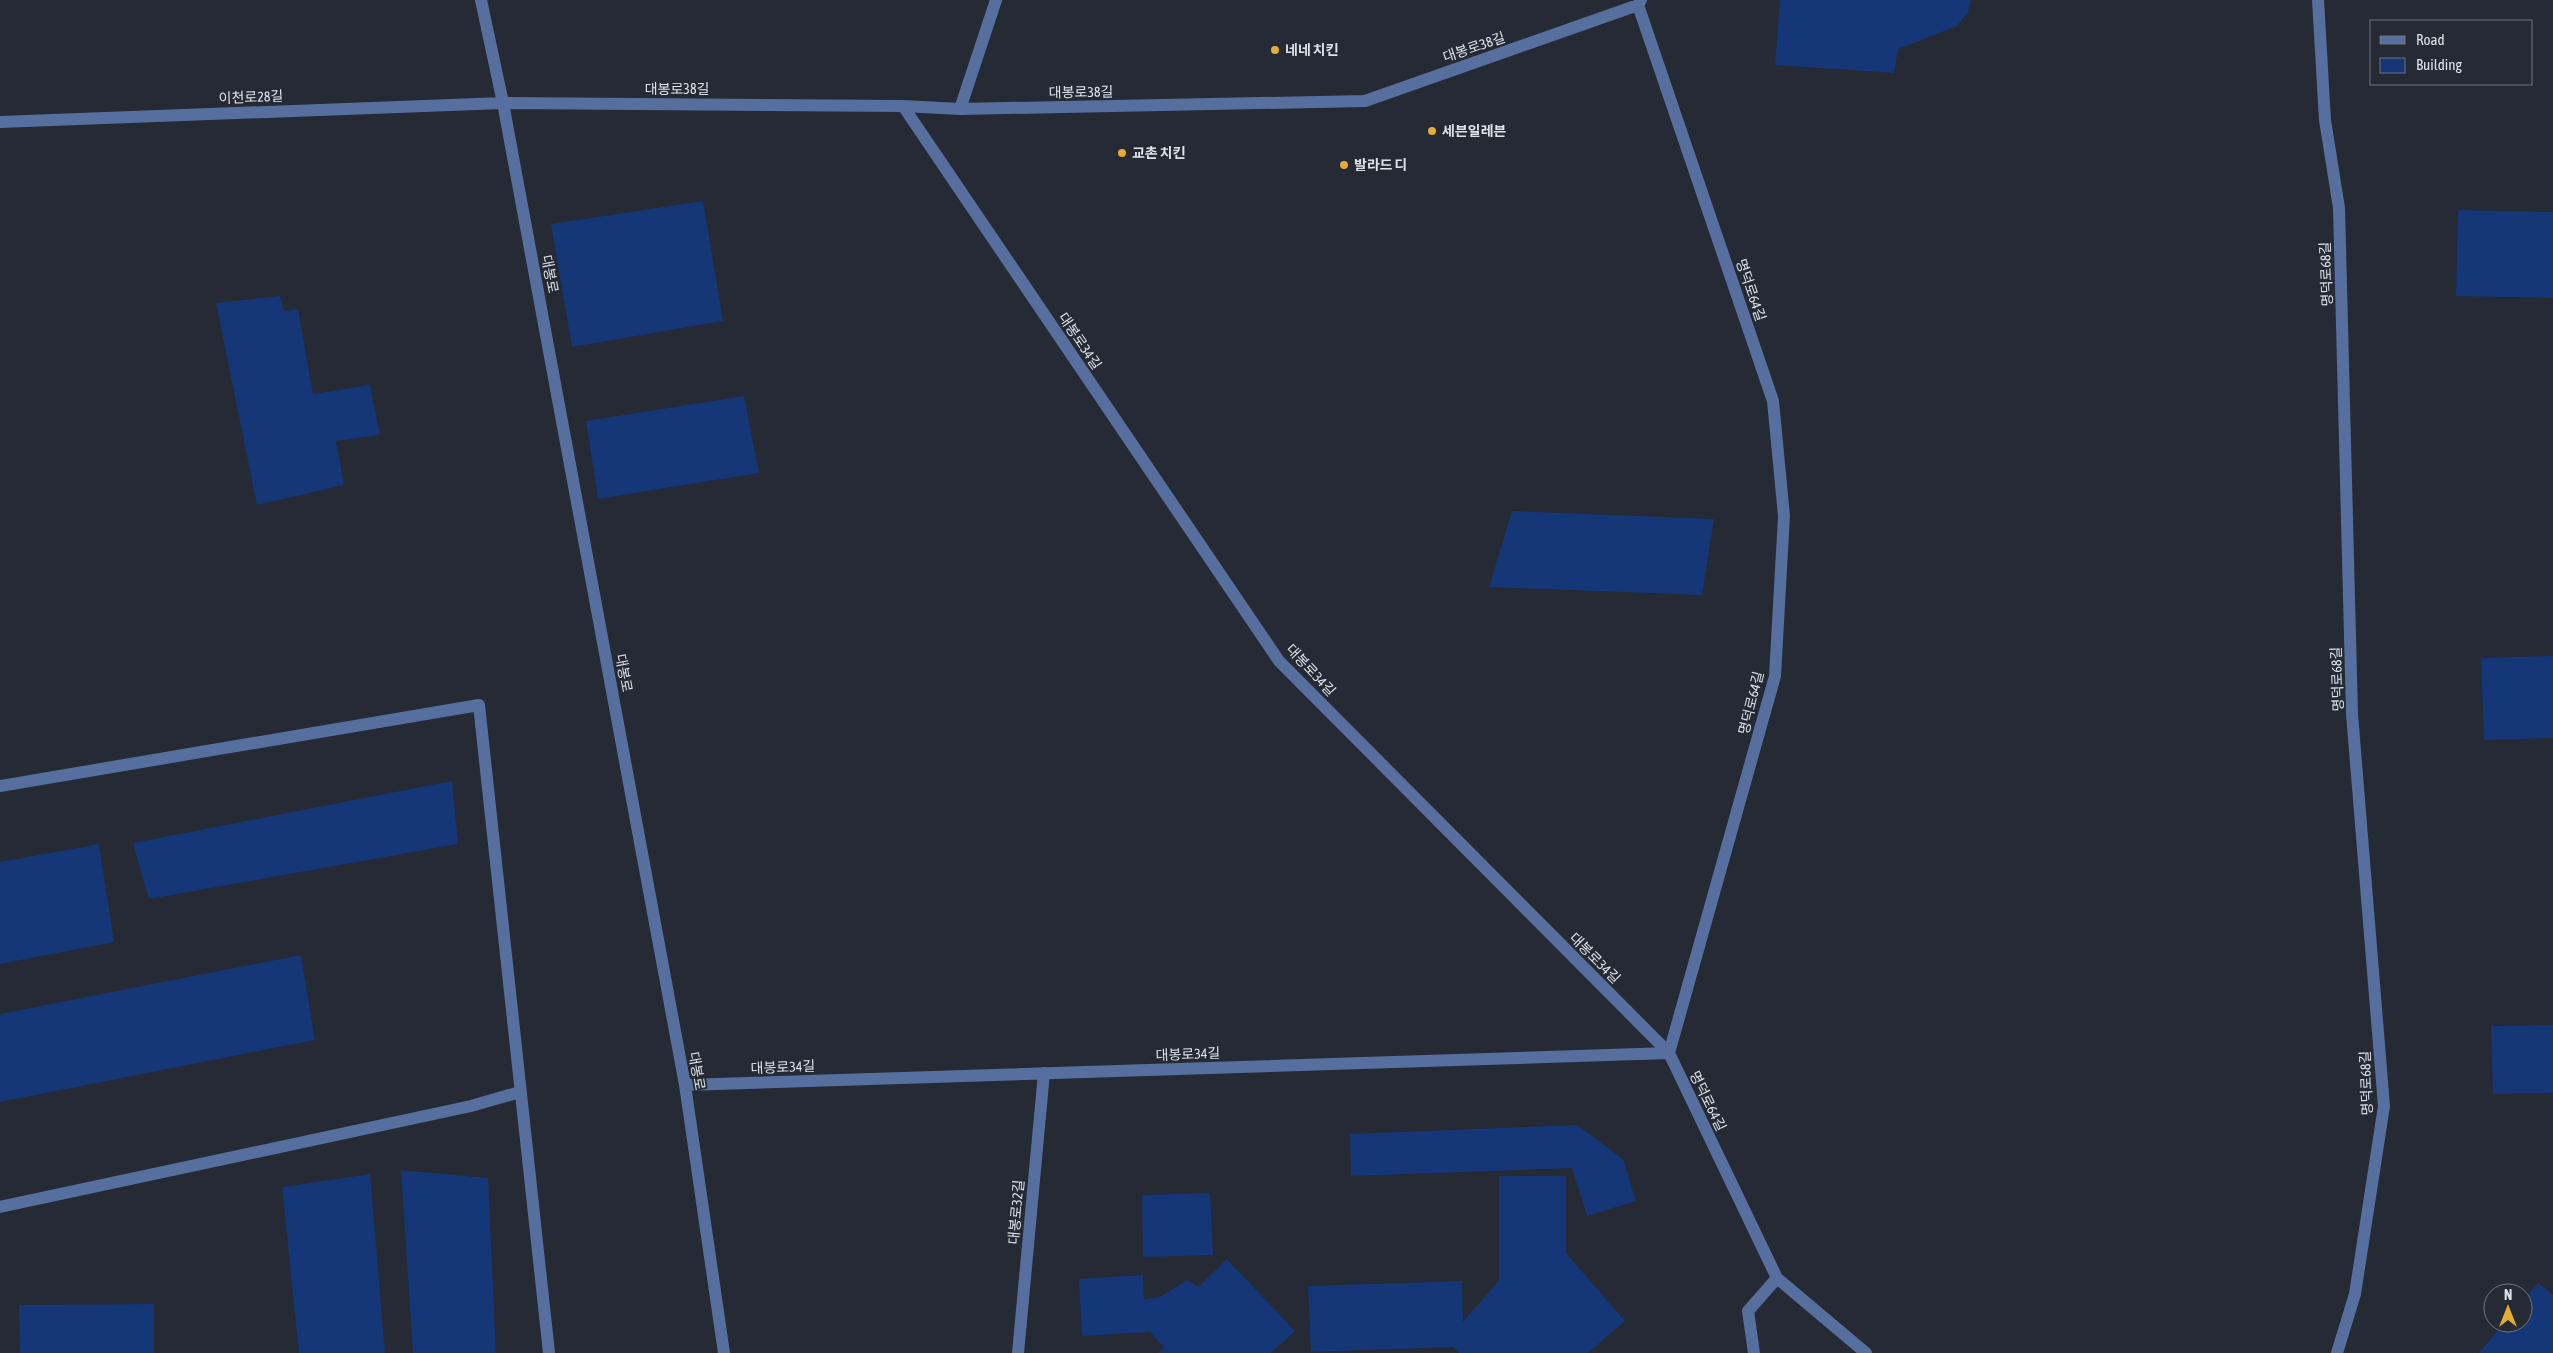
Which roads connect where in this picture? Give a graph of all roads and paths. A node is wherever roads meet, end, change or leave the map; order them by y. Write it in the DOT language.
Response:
graph roads {
  1 [pos="481,0"];
  2 [pos="996,0"];
  3 [pos="2318,0"];
  4 [pos="1639,3"];
  5 [pos="503,102"];
  6 [pos="903,106"];
  7 [pos="960,109"];
  8 [pos="0,122"];
  9 [pos="0,786"];
  10 [pos="1668,1053"];
  11 [pos="1044,1074"];
  12 [pos="685,1085"];
  13 [pos="520,1092"];
  14 [pos="0,1207"];
  15 [pos="1777,1278"];
  16 [pos="549,1353"];
  17 [pos="724,1353"];
  18 [pos="1018,1353"];
  19 [pos="1754,1353"];
  20 [pos="1866,1353"];
  21 [pos="2336,1353"];
  1 -- 5 [label="street, 대봉로"];
  2 -- 7 [label="street"];
  3 -- 21 [label="street, 명덕로68길"];
  4 -- 7 [label="street, 대봉로38길"];
  4 -- 10 [label="street, 명덕로64길"];
  5 -- 6 [label="street, 대봉로38길"];
  5 -- 8 [label="street, 이천로28길"];
  5 -- 12 [label="street, 대봉로"];
  6 -- 7 [label="street, 대봉로38길"];
  6 -- 10 [label="street, 대봉로34길"];
  9 -- 13 [label="street"];
  10 -- 11 [label="street, 대봉로34길"];
  10 -- 15 [label="street, 명덕로64길"];
  11 -- 12 [label="street, 대봉로34길"];
  11 -- 18 [label="street, 대봉로32길"];
  12 -- 17 [label="street, 대봉로"];
  13 -- 14 [label="street"];
  13 -- 16 [label="street"];
  15 -- 19 [label="street"];
  15 -- 20 [label="street, 명덕로64길"];
}
